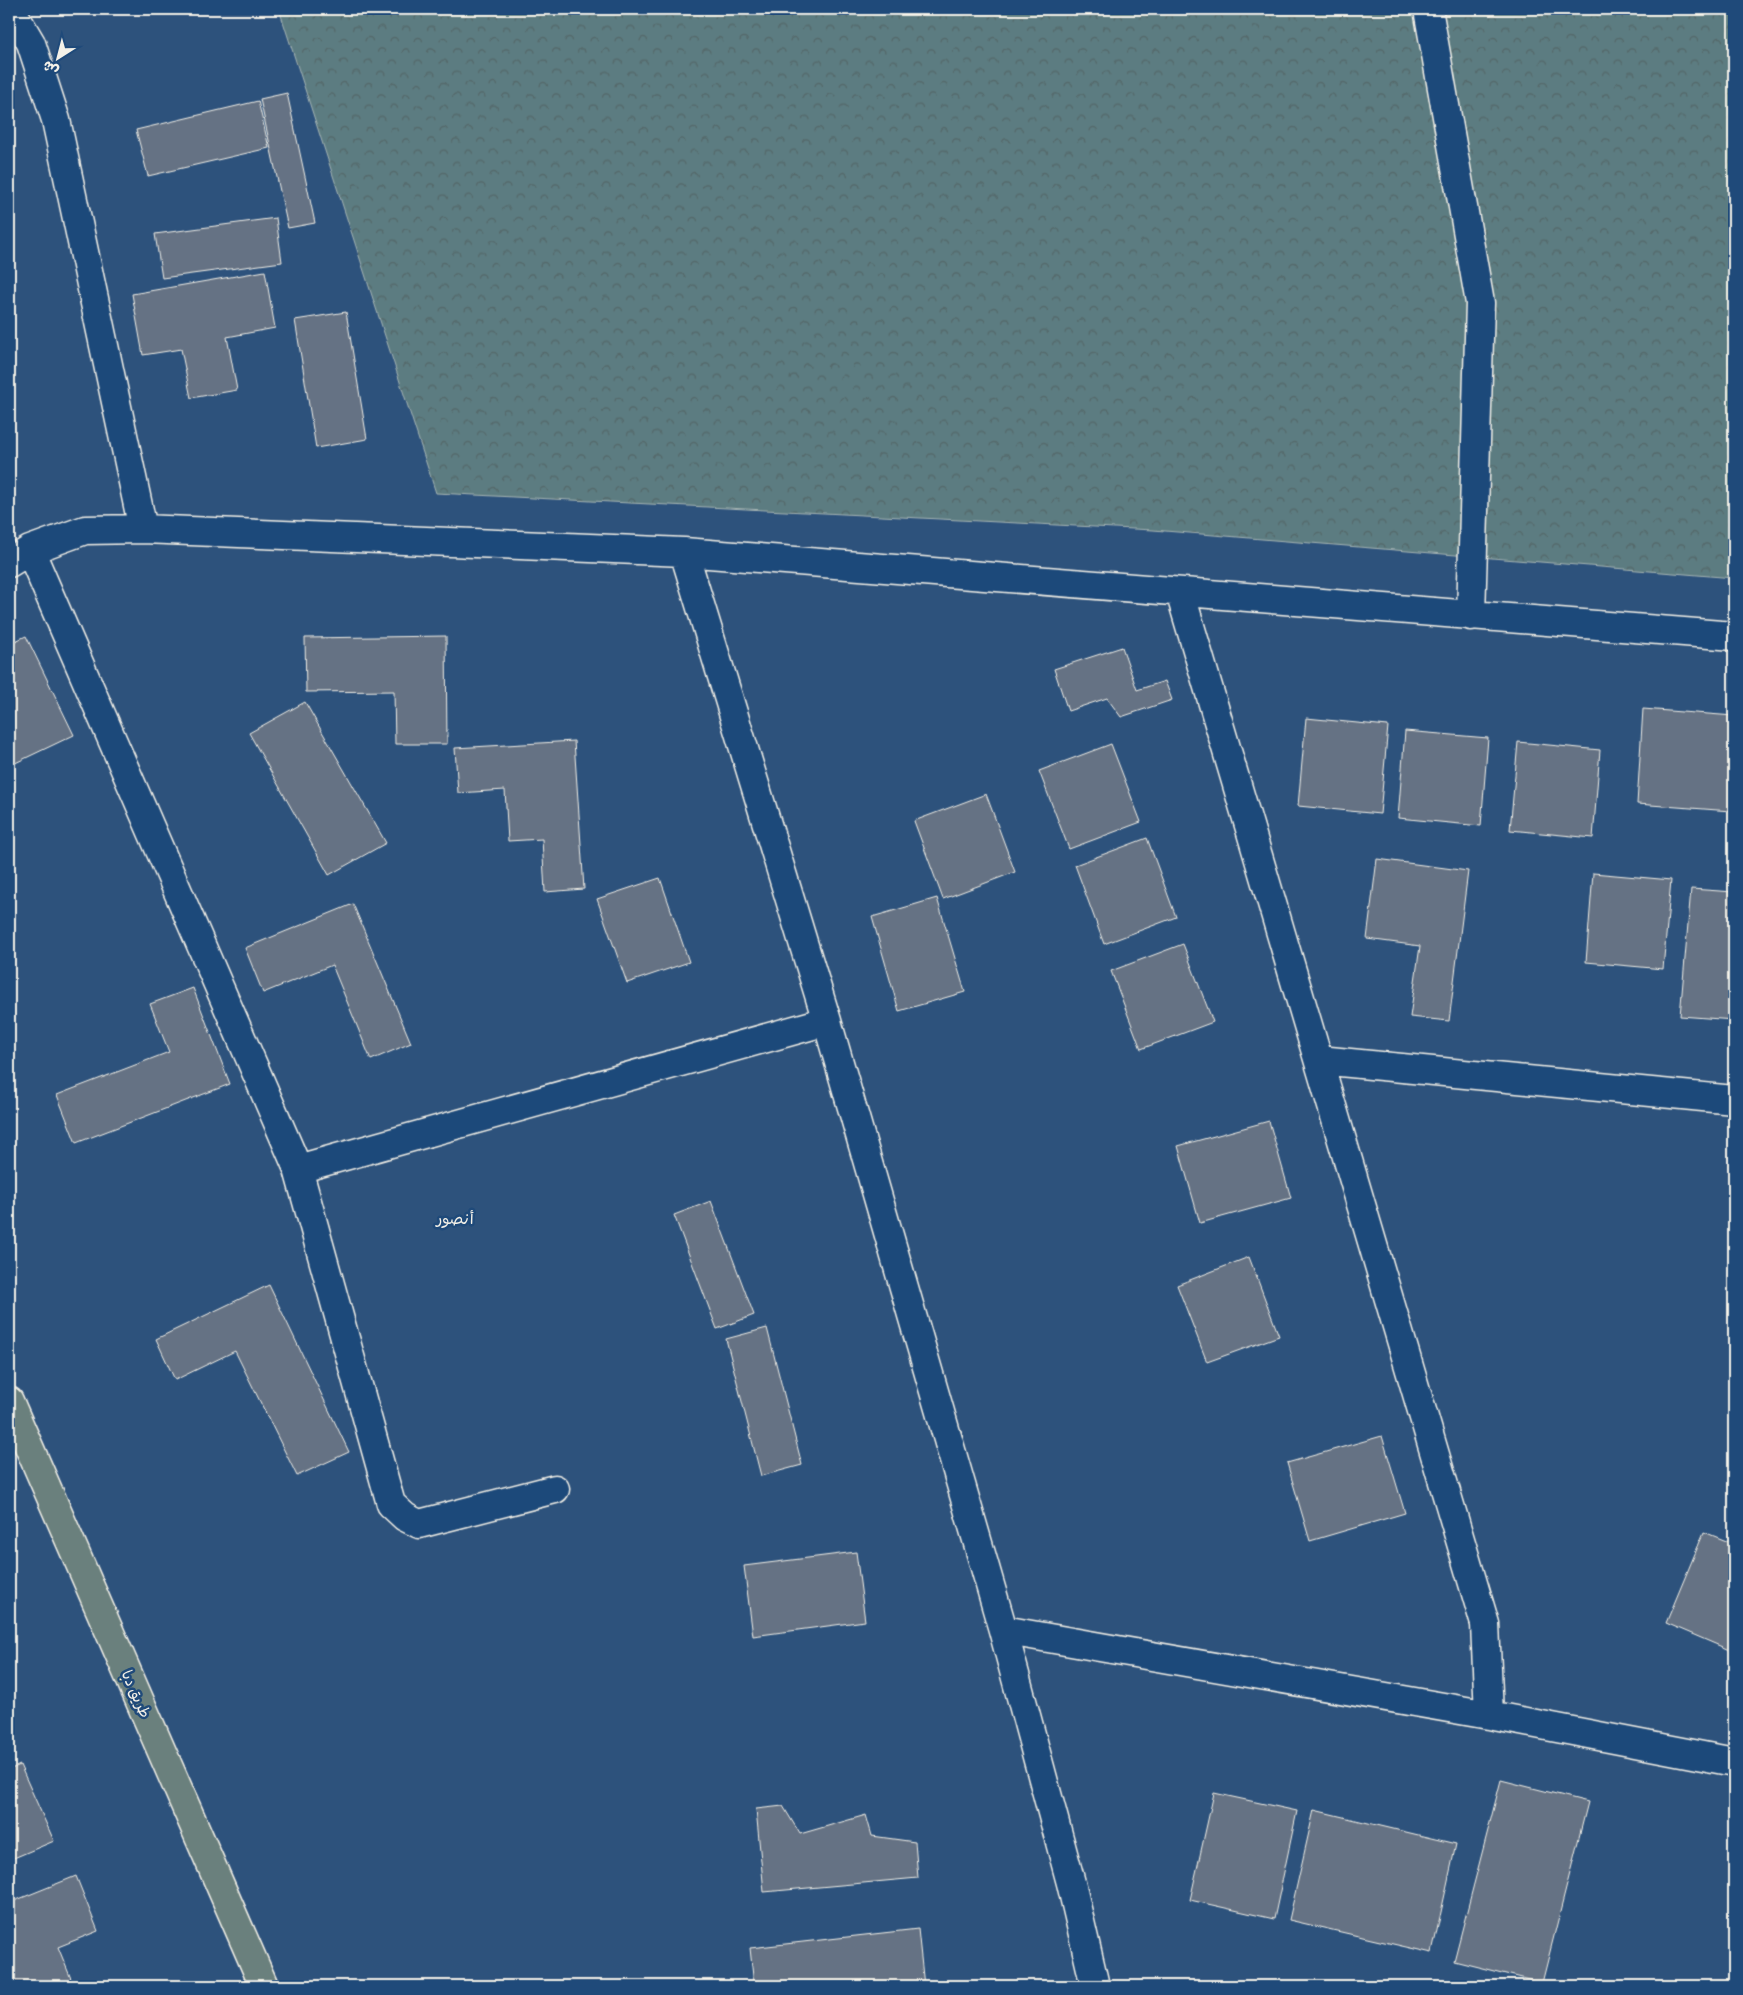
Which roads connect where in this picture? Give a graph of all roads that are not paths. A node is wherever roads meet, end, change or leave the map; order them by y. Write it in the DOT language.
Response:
graph roads {
  1 [pos="11,9"];
  2 [pos="1428,9"];
  3 [pos="143,529"];
  4 [pos="684,552"];
  5 [pos="20,556"];
  6 [pos="1180,592"];
  7 [pos="1471,616"];
  8 [pos="1734,636"];
  9 [pos="827,1021"];
  10 [pos="1319,1060"];
  11 [pos="1734,1100"];
  12 [pos="298,1169"];
  13 [pos="9,1401"];
  14 [pos="555,1489"];
  15 [pos="1002,1630"];
  16 [pos="1489,1715"];
  17 [pos="1734,1762"];
  18 [pos="264,1986"];
  19 [pos="1094,1986"];
  1 -- 3 [label="street"];
  2 -- 7 [label="street"];
  3 -- 4 [label="street"];
  3 -- 5 [label="street"];
  4 -- 6 [label="street"];
  4 -- 9 [label="street"];
  5 -- 12 [label="street"];
  6 -- 7 [label="street"];
  6 -- 10 [label="street"];
  7 -- 8 [label="street"];
  9 -- 12 [label="street"];
  9 -- 15 [label="street"];
  10 -- 11 [label="street"];
  10 -- 16 [label="street"];
  12 -- 14 [label="street"];
  13 -- 18 [label="main road, طريق دبا"];
  15 -- 16 [label="street"];
  15 -- 19 [label="street"];
  16 -- 17 [label="street"];
}
